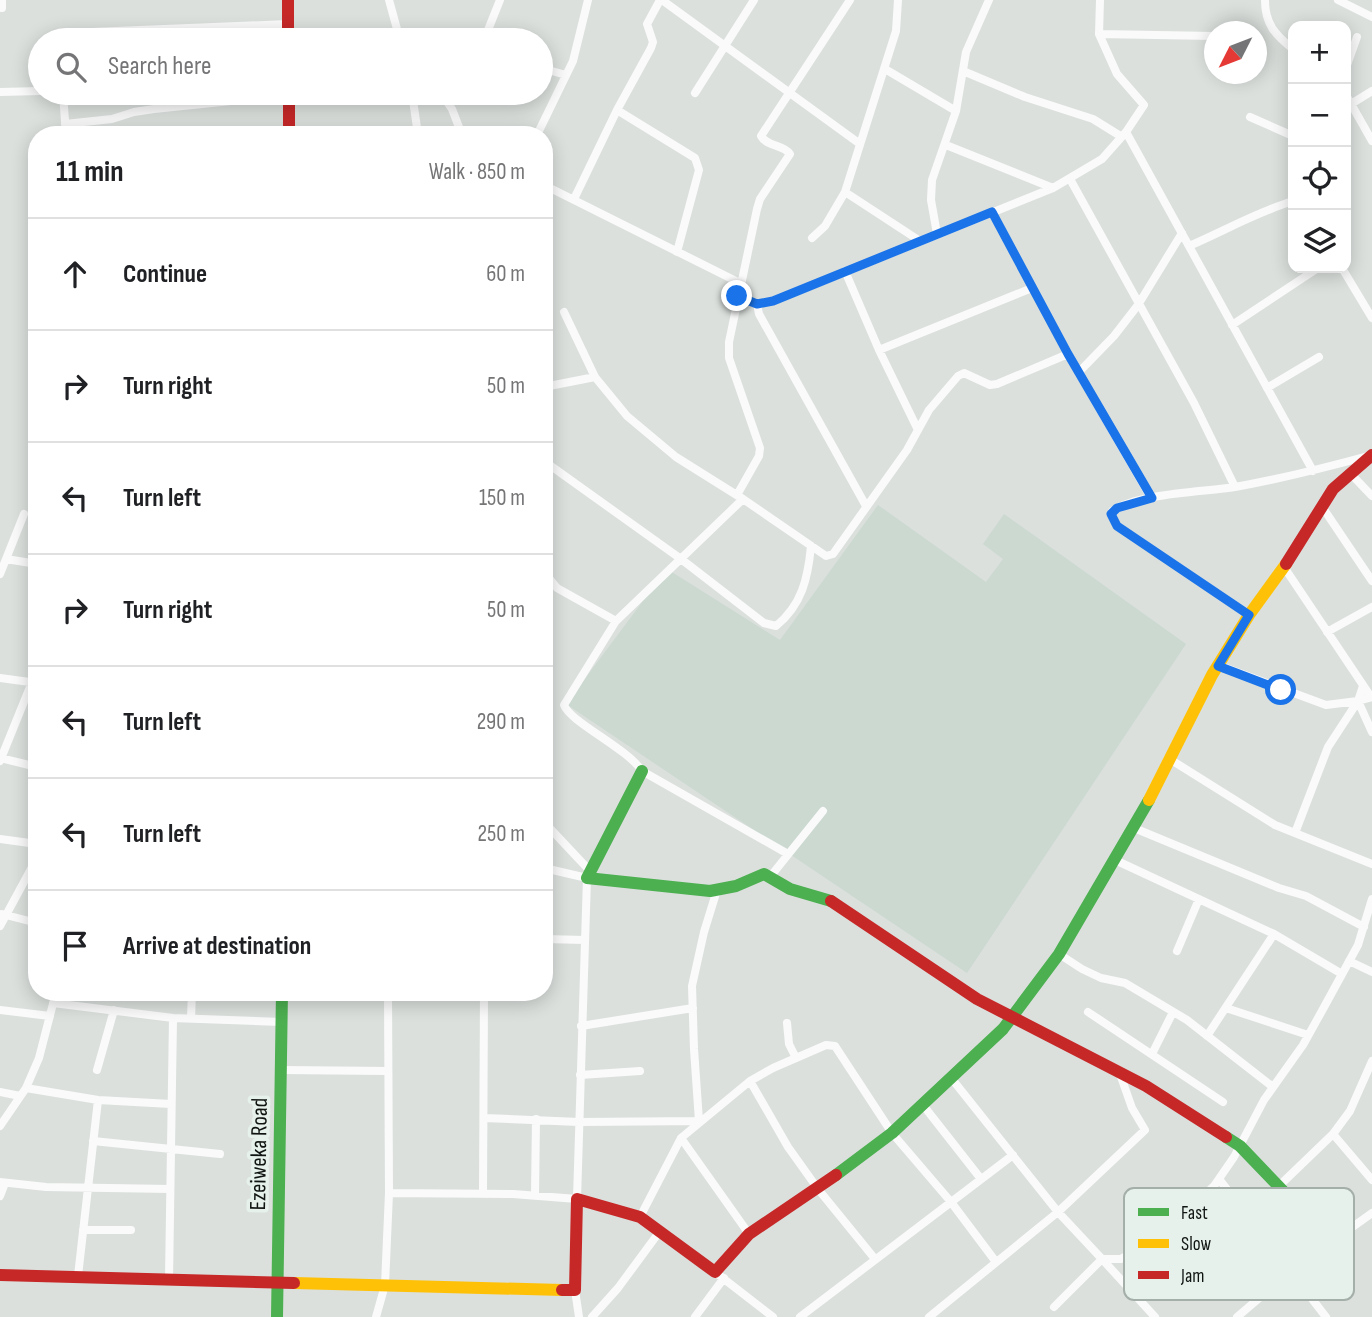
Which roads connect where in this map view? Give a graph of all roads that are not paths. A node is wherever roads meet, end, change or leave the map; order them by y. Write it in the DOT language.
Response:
graph roads {
  1 [pos="288,0"];
  2 [pos="389,0"];
  3 [pos="500,0"];
  4 [pos="588,0"];
  5 [pos="661,0"];
  6 [pos="754,0"];
  7 [pos="850,0"];
  8 [pos="898,0"];
  9 [pos="989,0"];
  10 [pos="1100,0"];
  11 [pos="1265,0"];
  12 [pos="1338,0"];
  13 [pos="1372,17"];
  14 [pos="288,24"];
  15 [pos="190,28"];
  16 [pos="288,28"];
  17 [pos="397,28"];
  18 [pos="489,28"];
  19 [pos="1099,34"];
  20 [pos="1204,36"];
  21 [pos="1357,37"];
  22 [pos="1288,44"];
  23 [pos="725,46"];
  24 [pos="1351,54"];
  25 [pos="885,69"];
  26 [pos="553,71"];
  27 [pos="963,71"];
  28 [pos="566,75"];
  29 [pos="28,91"];
  30 [pos="1372,91"];
  31 [pos="0,92"];
  32 [pos="695,93"];
  33 [pos="788,93"];
  34 [pos="553,102"];
  35 [pos="1351,104"];
  36 [pos="64,105"];
  37 [pos="187,105"];
  38 [pos="289,105"];
  39 [pos="414,105"];
  40 [pos="449,105"];
  41 [pos="552,105"];
  42 [pos="617,110"];
  43 [pos="956,111"];
  44 [pos="1250,117"];
  45 [pos="65,124"];
  46 [pos="289,126"];
  47 [pos="417,126"];
  48 [pos="459,126"];
  49 [pos="541,126"];
  50 [pos="1124,134"];
  51 [pos="1288,134"];
  52 [pos="1372,141"];
  53 [pos="860,144"];
  54 [pos="946,145"];
  55 [pos="1070,179"];
  56 [pos="1054,188"];
  57 [pos="553,189"];
  58 [pos="845,192"];
  59 [pos="573,199"];
  60 [pos="1288,202"];
  61 [pos="992,212"];
  62 [pos="1182,233"];
  63 [pos="937,234"];
  64 [pos="812,238"];
  65 [pos="920,241"];
  66 [pos="1189,246"];
  67 [pos="677,252"];
  68 [pos="845,271"];
  69 [pos="1310,273"];
  70 [pos="1345,273"];
  71 [pos="740,283"];
  72 [pos="1032,288"];
  73 [pos="737,296"];
  74 [pos="757,304"];
  75 [pos="1138,305"];
  76 [pos="564,312"];
  77 [pos="1372,318"];
  78 [pos="1232,324"];
  79 [pos="879,350"];
  80 [pos="1068,354"];
  81 [pos="1320,357"];
  82 [pos="1079,372"];
  83 [pos="595,377"];
  84 [pos="553,385"];
  85 [pos="1267,388"];
  86 [pos="918,430"];
  87 [pos="1371,455"];
  88 [pos="553,467"];
  89 [pos="1313,471"];
  90 [pos="1350,473"];
  91 [pos="1235,486"];
  92 [pos="1372,496"];
  93 [pos="740,497"];
  94 [pos="1152,498"];
  95 [pos="1321,505"];
  96 [pos="866,506"];
  97 [pos="24,513"];
  98 [pos="811,547"];
  99 [pos="6,559"];
  100 [pos="681,559"];
  101 [pos="28,563"];
  102 [pos="1284,567"];
  103 [pos="0,574"];
  104 [pos="1372,580"];
  105 [pos="553,583"];
  106 [pos="1372,607"];
  107 [pos="1249,615"];
  108 [pos="616,621"];
  109 [pos="1327,632"];
  110 [pos="1218,666"];
  111 [pos="0,678"];
  112 [pos="28,682"];
  113 [pos="1363,686"];
  114 [pos="28,696"];
  115 [pos="1371,697"];
  116 [pos="1358,701"];
  117 [pos="1372,732"];
  118 [pos="1168,758"];
  119 [pos="0,759"];
  120 [pos="28,765"];
  121 [pos="642,771"];
  122 [pos="823,811"];
  123 [pos="1134,828"];
  124 [pos="553,833"];
  125 [pos="1296,833"];
  126 [pos="0,839"];
  127 [pos="28,843"];
  128 [pos="788,854"];
  129 [pos="1115,860"];
  130 [pos="1372,864"];
  131 [pos="553,869"];
  132 [pos="28,873"];
  133 [pos="589,875"];
  134 [pos="770,877"];
  135 [pos="717,890"];
  136 [pos="1199,899"];
  137 [pos="1372,899"];
  138 [pos="3,915"];
  139 [pos="28,921"];
  140 [pos="0,926"];
  141 [pos="1364,927"];
  142 [pos="1274,934"];
  143 [pos="553,939"];
  144 [pos="584,940"];
  145 [pos="1177,951"];
  146 [pos="1059,954"];
  147 [pos="1349,961"];
  148 [pos="1372,972"];
  149 [pos="1342,974"];
  150 [pos="191,1001"];
  151 [pos="282,1001"];
  152 [pos="388,1001"];
  153 [pos="484,1001"];
  154 [pos="53,1003"];
  155 [pos="693,1008"];
  156 [pos="1226,1008"];
  157 [pos="0,1010"];
  158 [pos="114,1010"];
  159 [pos="1088,1012"];
  160 [pos="1174,1012"];
  161 [pos="50,1016"];
  162 [pos="1013,1016"];
  163 [pos="173,1018"];
  164 [pos="191,1018"];
  165 [pos="281,1022"];
  166 [pos="787,1023"];
  167 [pos="581,1026"];
  168 [pos="1207,1035"];
  169 [pos="1308,1035"];
  170 [pos="1152,1054"];
  171 [pos="796,1058"];
  172 [pos="1372,1062"];
  173 [pos="97,1070"];
  174 [pos="281,1070"];
  175 [pos="388,1071"];
  176 [pos="640,1071"];
  177 [pos="1120,1074"];
  178 [pos="580,1075"];
  179 [pos="952,1079"];
  180 [pos="750,1081"];
  181 [pos="1273,1087"];
  182 [pos="0,1092"];
  183 [pos="23,1092"];
  184 [pos="98,1100"];
  185 [pos="1223,1101"];
  186 [pos="171,1104"];
  187 [pos="923,1105"];
  188 [pos="484,1118"];
  189 [pos="536,1119"];
  190 [pos="699,1121"];
  191 [pos="579,1122"];
  192 [pos="0,1126"];
  193 [pos="892,1133"];
  194 [pos="1333,1134"];
  195 [pos="681,1139"];
  196 [pos="93,1141"];
  197 [pos="1240,1146"];
  198 [pos="171,1149"];
  199 [pos="220,1154"];
  200 [pos="1013,1155"];
  201 [pos="981,1179"];
  202 [pos="1219,1179"];
  203 [pos="1372,1180"];
  204 [pos="2,1183"];
  205 [pos="1279,1186"];
  206 [pos="88,1188"];
  207 [pos="1210,1188"];
  208 [pos="1226,1188"];
  209 [pos="170,1189"];
  210 [pos="818,1189"];
  211 [pos="390,1193"];
  212 [pos="483,1194"];
  213 [pos="0,1195"];
  214 [pos="536,1195"];
  215 [pos="577,1199"];
  216 [pos="951,1202"];
  217 [pos="1058,1212"];
  218 [pos="1372,1213"];
  219 [pos="640,1217"];
  220 [pos="1354,1227"];
  221 [pos="83,1230"];
  222 [pos="131,1230"];
  223 [pos="660,1231"];
  224 [pos="749,1234"];
  225 [pos="1124,1257"];
  226 [pos="875,1259"];
  227 [pos="1101,1259"];
  228 [pos="996,1262"];
  229 [pos="0,1275"];
  230 [pos="719,1275"];
  231 [pos="78,1276"];
  232 [pos="169,1279"];
  233 [pos="278,1282"];
  234 [pos="1124,1284"];
  235 [pos="385,1285"];
  236 [pos="575,1290"];
  237 [pos="1139,1300"];
  238 [pos="1257,1300"];
  239 [pos="1313,1300"];
  240 [pos="1054,1307"];
  241 [pos="278,1317"];
  242 [pos="376,1317"];
  243 [pos="579,1317"];
  244 [pos="592,1317"];
  245 [pos="695,1317"];
  246 [pos="773,1317"];
  247 [pos="800,1317"];
  248 [pos="929,1317"];
  249 [pos="1155,1317"];
  250 [pos="1237,1317"];
  251 [pos="1326,1317"];
  1 -- 14 [label="street"];
  2 -- 17 [label="street"];
  3 -- 18 [label="street"];
  4 -- 28 [label="street"];
  5 -- 23 [label="street"];
  5 -- 42 [label="street"];
  6 -- 23 [label="street"];
  7 -- 33 [label="street"];
  8 -- 25 [label="street"];
  9 -- 27 [label="street"];
  10 -- 19 [label="street"];
  11 -- 22 [label="street"];
  12 -- 13 [label="street"];
  14 -- 15 [label="street"];
  14 -- 16 [label="street"];
  19 -- 20 [label="street"];
  19 -- 50 [label="street"];
  21 -- 24 [label="street"];
  23 -- 32 [label="street"];
  23 -- 33 [label="street"];
  25 -- 43 [label="street"];
  25 -- 53 [label="street"];
  26 -- 28 [label="street"];
  27 -- 43 [label="street"];
  27 -- 50 [label="street"];
  28 -- 34 [label="street"];
  29 -- 31 [label="street"];
  30 -- 35 [label="street"];
  33 -- 53 [label="street"];
  33 -- 71 [label="street"];
  35 -- 52 [label="street"];
  36 -- 45 [label="street"];
  37 -- 45 [label="street"];
  38 -- 46 [label="street"];
  39 -- 47 [label="street"];
  40 -- 48 [label="street"];
  41 -- 49 [label="street"];
  42 -- 59 [label="street"];
  42 -- 67 [label="street"];
  43 -- 54 [label="street"];
  44 -- 51 [label="street"];
  50 -- 55 [label="street"];
  50 -- 62 [label="street"];
  53 -- 58 [label="street"];
  54 -- 56 [label="street"];
  54 -- 63 [label="street"];
  55 -- 56 [label="street"];
  55 -- 75 [label="street"];
  56 -- 61 [label="street"];
  57 -- 59 [label="street"];
  58 -- 64 [label="street"];
  58 -- 65 [label="street"];
  59 -- 67 [label="street"];
  60 -- 66 [label="street"];
  61 -- 63 [label="street"];
  61 -- 72 [label="street"];
  62 -- 66 [label="street"];
  62 -- 75 [label="street"];
  63 -- 65 [label="street"];
  65 -- 68 [label="street"];
  66 -- 78 [label="street"];
  67 -- 71 [label="street"];
  68 -- 74 [label="street"];
  68 -- 79 [label="street"];
  69 -- 78 [label="street"];
  70 -- 77 [label="street"];
  71 -- 73 [label="street"];
  72 -- 79 [label="street"];
  72 -- 80 [label="street"];
  73 -- 74 [label="street"];
  73 -- 93 [label="street"];
  74 -- 96 [label="street"];
  75 -- 82 [label="street"];
  75 -- 91 [label="street"];
  76 -- 83 [label="street"];
  78 -- 85 [label="street"];
  79 -- 86 [label="street"];
  80 -- 82 [label="street"];
  80 -- 86 [label="street"];
  81 -- 85 [label="street"];
  82 -- 94 [label="street"];
  83 -- 84 [label="street"];
  83 -- 93 [label="street"];
  85 -- 89 [label="street"];
  86 -- 96 [label="street"];
  87 -- 89 [label="street"];
  87 -- 90 [label="street"];
  88 -- 100 [label="street"];
  89 -- 91 [label="street"];
  90 -- 92 [label="street"];
  90 -- 95 [label="street"];
  91 -- 94 [label="street"];
  93 -- 98 [label="street"];
  93 -- 100 [label="street"];
  94 -- 107 [label="street"];
  95 -- 102 [label="street"];
  95 -- 104 [label="street"];
  96 -- 98 [label="street"];
  97 -- 99 [label="street"];
  98 -- 100 [label="street"];
  99 -- 101 [label="street"];
  99 -- 103 [label="street"];
  100 -- 108 [label="street"];
  102 -- 107 [label="street"];
  102 -- 109 [label="street"];
  105 -- 108 [label="street"];
  106 -- 109 [label="street"];
  107 -- 110 [label="street"];
  108 -- 121 [label="street"];
  109 -- 113 [label="street"];
  110 -- 116 [label="street"];
  110 -- 118 [label="street"];
  111 -- 112 [label="street"];
  113 -- 115 [label="street"];
  113 -- 116 [label="street"];
  114 -- 119 [label="street"];
  115 -- 116 [label="street"];
  116 -- 117 [label="street"];
  116 -- 125 [label="street"];
  118 -- 123 [label="street"];
  118 -- 125 [label="street"];
  119 -- 120 [label="street"];
  121 -- 128 [label="street"];
  121 -- 133 [label="street"];
  122 -- 128 [label="street"];
  123 -- 129 [label="street"];
  123 -- 141 [label="street"];
  124 -- 133 [label="street"];
  125 -- 130 [label="street"];
  126 -- 127 [label="street"];
  128 -- 134 [label="street"];
  129 -- 136 [label="street"];
  129 -- 146 [label="street"];
  131 -- 133 [label="street"];
  132 -- 138 [label="street"];
  133 -- 135 [label="street"];
  133 -- 144 [label="street"];
  134 -- 135 [label="street"];
  134 -- 162 [label="street"];
  135 -- 155 [label="street"];
  136 -- 142 [label="street"];
  136 -- 145 [label="street"];
  137 -- 141 [label="street"];
  138 -- 139 [label="street"];
  138 -- 140 [label="street"];
  141 -- 147 [label="street"];
  142 -- 149 [label="street"];
  142 -- 156 [label="street"];
  143 -- 144 [label="street"];
  144 -- 167 [label="street"];
  146 -- 160 [label="street"];
  146 -- 162 [label="street"];
  147 -- 148 [label="street"];
  147 -- 149 [label="street"];
  149 -- 169 [label="street"];
  150 -- 164 [label="street"];
  151 -- 165 [label="street, Ezeiweka Road"];
  152 -- 175 [label="street"];
  153 -- 188 [label="street"];
  154 -- 158 [label="street"];
  154 -- 161 [label="street"];
  155 -- 167 [label="street"];
  155 -- 190 [label="street"];
  156 -- 168 [label="street"];
  156 -- 169 [label="street"];
  157 -- 161 [label="street"];
  158 -- 163 [label="street"];
  158 -- 173 [label="street"];
  159 -- 170 [label="street"];
  160 -- 168 [label="street"];
  160 -- 170 [label="street"];
  161 -- 183 [label="street"];
  162 -- 177 [label="street"];
  162 -- 179 [label="street"];
  163 -- 164 [label="street"];
  163 -- 186 [label="street"];
  164 -- 165 [label="street"];
  165 -- 174 [label="street, Ezeiweka Road"];
  166 -- 171 [label="street"];
  167 -- 178 [label="street"];
  168 -- 181 [label="street"];
  169 -- 181 [label="street"];
  170 -- 185 [label="street"];
  171 -- 180 [label="street"];
  171 -- 193 [label="street"];
  172 -- 194 [label="street"];
  174 -- 175 [label="street"];
  174 -- 233 [label="street, Ezeiweka Road"];
  175 -- 211 [label="street"];
  176 -- 178 [label="street"];
  177 -- 197 [label="street"];
  177 -- 217 [label="street"];
  178 -- 191 [label="street"];
  179 -- 187 [label="street"];
  179 -- 200 [label="street"];
  180 -- 190 [label="street"];
  180 -- 210 [label="street"];
  181 -- 197 [label="street"];
  182 -- 183 [label="street"];
  183 -- 184 [label="street"];
  183 -- 192 [label="street"];
  184 -- 186 [label="street"];
  184 -- 196 [label="street"];
  186 -- 198 [label="street"];
  187 -- 193 [label="street"];
  187 -- 201 [label="street"];
  188 -- 189 [label="street"];
  188 -- 212 [label="street"];
  189 -- 191 [label="street"];
  189 -- 214 [label="street"];
  190 -- 191 [label="street"];
  190 -- 195 [label="street"];
  191 -- 215 [label="street"];
  193 -- 210 [label="street"];
  193 -- 216 [label="street"];
  194 -- 203 [label="street"];
  194 -- 205 [label="street"];
  195 -- 219 [label="street"];
  195 -- 224 [label="street"];
  196 -- 198 [label="street"];
  196 -- 206 [label="street"];
  197 -- 202 [label="street"];
  197 -- 205 [label="street"];
  198 -- 199 [label="street"];
  198 -- 209 [label="street"];
  200 -- 201 [label="street"];
  200 -- 217 [label="street"];
  201 -- 216 [label="street"];
  202 -- 207 [label="street"];
  202 -- 208 [label="street"];
  204 -- 206 [label="street"];
  204 -- 213 [label="street"];
  206 -- 209 [label="street"];
  206 -- 221 [label="street"];
  209 -- 232 [label="street"];
  210 -- 224 [label="street"];
  210 -- 226 [label="street"];
  211 -- 212 [label="street"];
  211 -- 235 [label="street"];
  212 -- 214 [label="street"];
  214 -- 215 [label="street"];
  215 -- 219 [label="street"];
  215 -- 236 [label="street"];
  216 -- 226 [label="street"];
  216 -- 228 [label="street"];
  217 -- 227 [label="street"];
  217 -- 228 [label="street"];
  218 -- 220 [label="street"];
  219 -- 223 [label="street"];
  221 -- 222 [label="street"];
  221 -- 231 [label="street"];
  223 -- 230 [label="street"];
  223 -- 244 [label="street"];
  224 -- 230 [label="street"];
  225 -- 227 [label="street"];
  226 -- 247 [label="street"];
  227 -- 234 [label="street"];
  227 -- 240 [label="street"];
  228 -- 248 [label="street"];
  229 -- 231 [label="street"];
  230 -- 245 [label="street"];
  230 -- 246 [label="street"];
  231 -- 232 [label="street"];
  232 -- 233 [label="street"];
  233 -- 235 [label="street"];
  233 -- 241 [label="street, Ezeiweka Road"];
  235 -- 236 [label="street"];
  235 -- 242 [label="street"];
  236 -- 243 [label="street"];
  237 -- 249 [label="street"];
  238 -- 250 [label="street"];
  239 -- 251 [label="street"];
}
